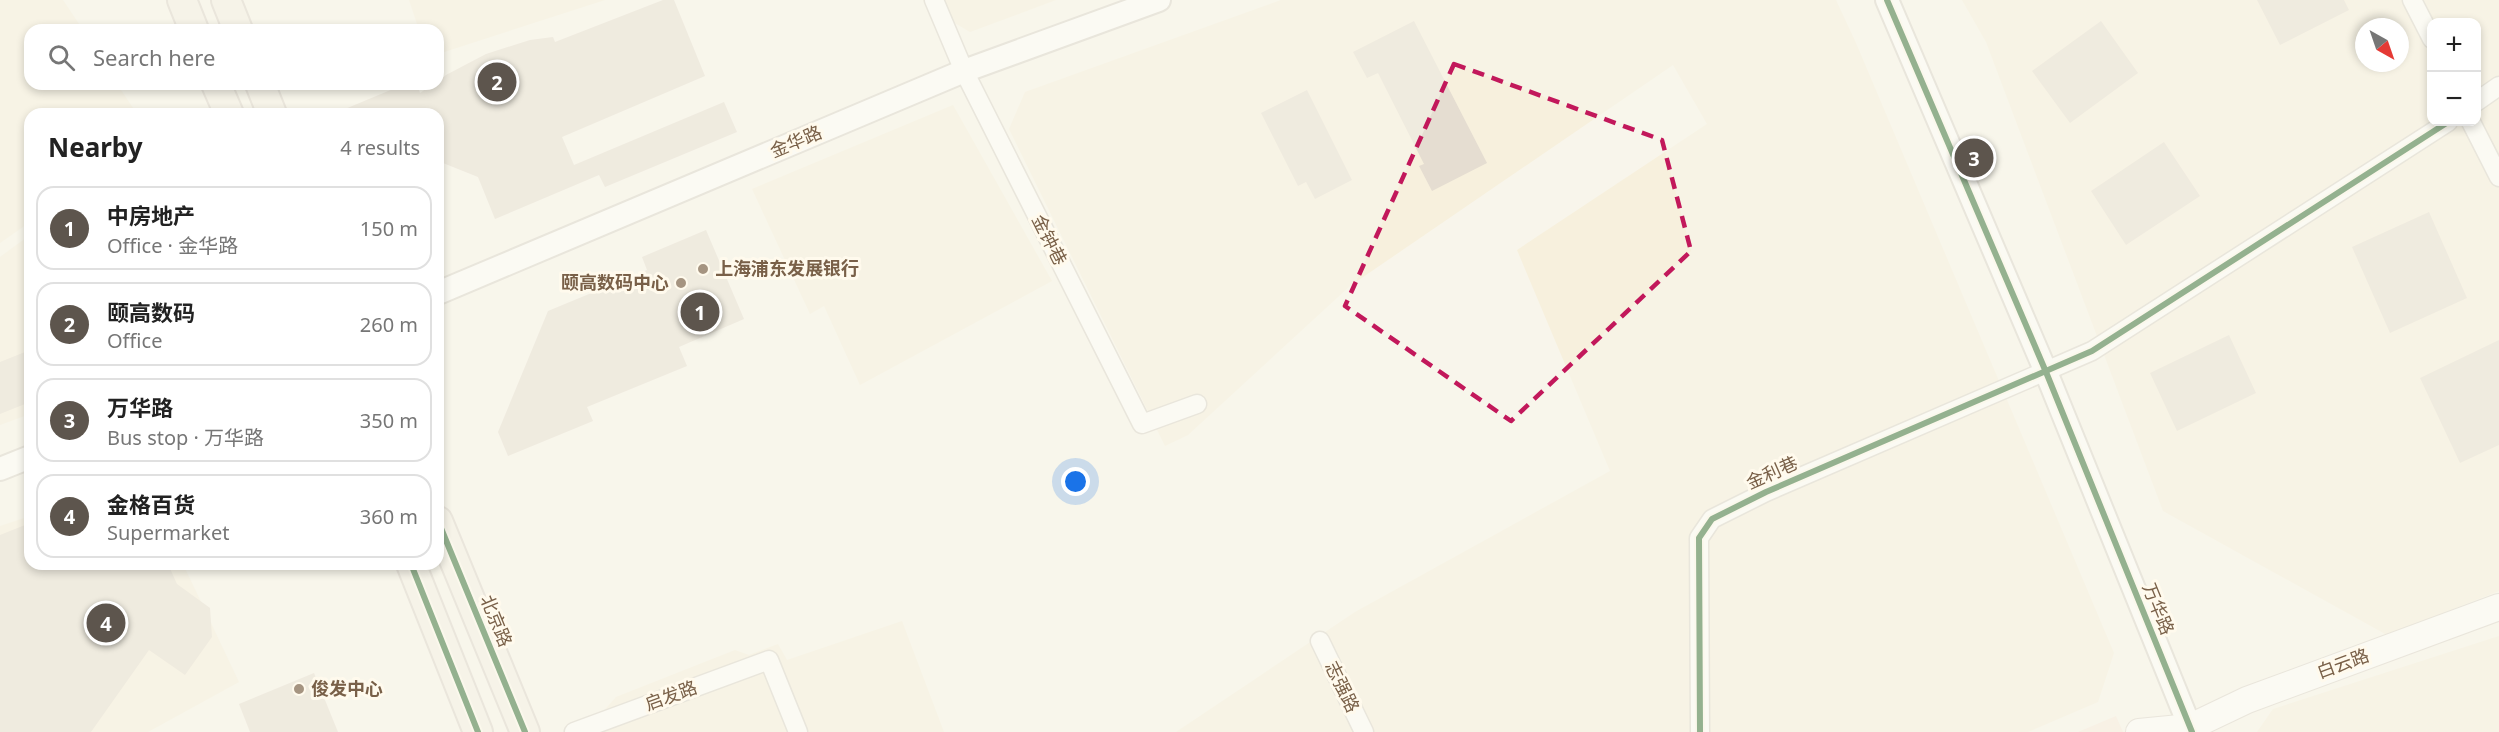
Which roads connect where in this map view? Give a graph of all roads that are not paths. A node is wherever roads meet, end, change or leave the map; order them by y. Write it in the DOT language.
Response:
graph roads {
  1 [pos="182,0"];
  2 [pos="226,0"];
  3 [pos="934,0"];
  4 [pos="1159,0"];
  5 [pos="1887,0"];
  6 [pos="2412,0"];
  7 [pos="192,24"];
  8 [pos="236,24"];
  9 [pos="2427,29"];
  10 [pos="964,71"];
  11 [pos="2499,86"];
  12 [pos="219,90"];
  13 [pos="262,90"];
  14 [pos="2481,99"];
  15 [pos="226,108"];
  16 [pos="270,108"];
  17 [pos="2442,126"];
  18 [pos="2473,126"];
  19 [pos="2499,177"];
  20 [pos="444,290"];
  21 [pos="2046,372"];
  22 [pos="1197,404"];
  23 [pos="24,459"];
  24 [pos="0,469"];
  25 [pos="444,536"];
  26 [pos="413,570"];
  27 [pos="2499,607"];
  28 [pos="1320,642"];
  29 [pos="2187,730"];
  30 [pos="478,732"];
  31 [pos="525,732"];
  32 [pos="574,732"];
  33 [pos="798,732"];
  34 [pos="1364,732"];
  35 [pos="1700,732"];
  36 [pos="2139,732"];
  1 -- 7 [label="main road"];
  2 -- 8 [label="main road"];
  3 -- 10 [label="street, 金钟巷"];
  4 -- 10 [label="street, 金华路"];
  5 -- 21 [label="street, 万华路"];
  6 -- 9 [label="street"];
  10 -- 20 [label="street, 金华路"];
  10 -- 22 [label="street, 金钟巷"];
  11 -- 14 [label="street"];
  12 -- 15 [label="main road"];
  13 -- 16 [label="main road"];
  17 -- 21 [label="street, 金利巷"];
  18 -- 19 [label="street"];
  21 -- 29 [label="street, 万华路"];
  21 -- 35 [label="street, 金利巷"];
  23 -- 24 [label="street"];
  25 -- 31 [label="main road, 北京路"];
  26 -- 30 [label="main road"];
  27 -- 29 [label="main road, 白云路"];
  28 -- 34 [label="street, 志强路"];
  29 -- 36 [label="main road, 白云路"];
  32 -- 33 [label="street, 启发路"];
}
